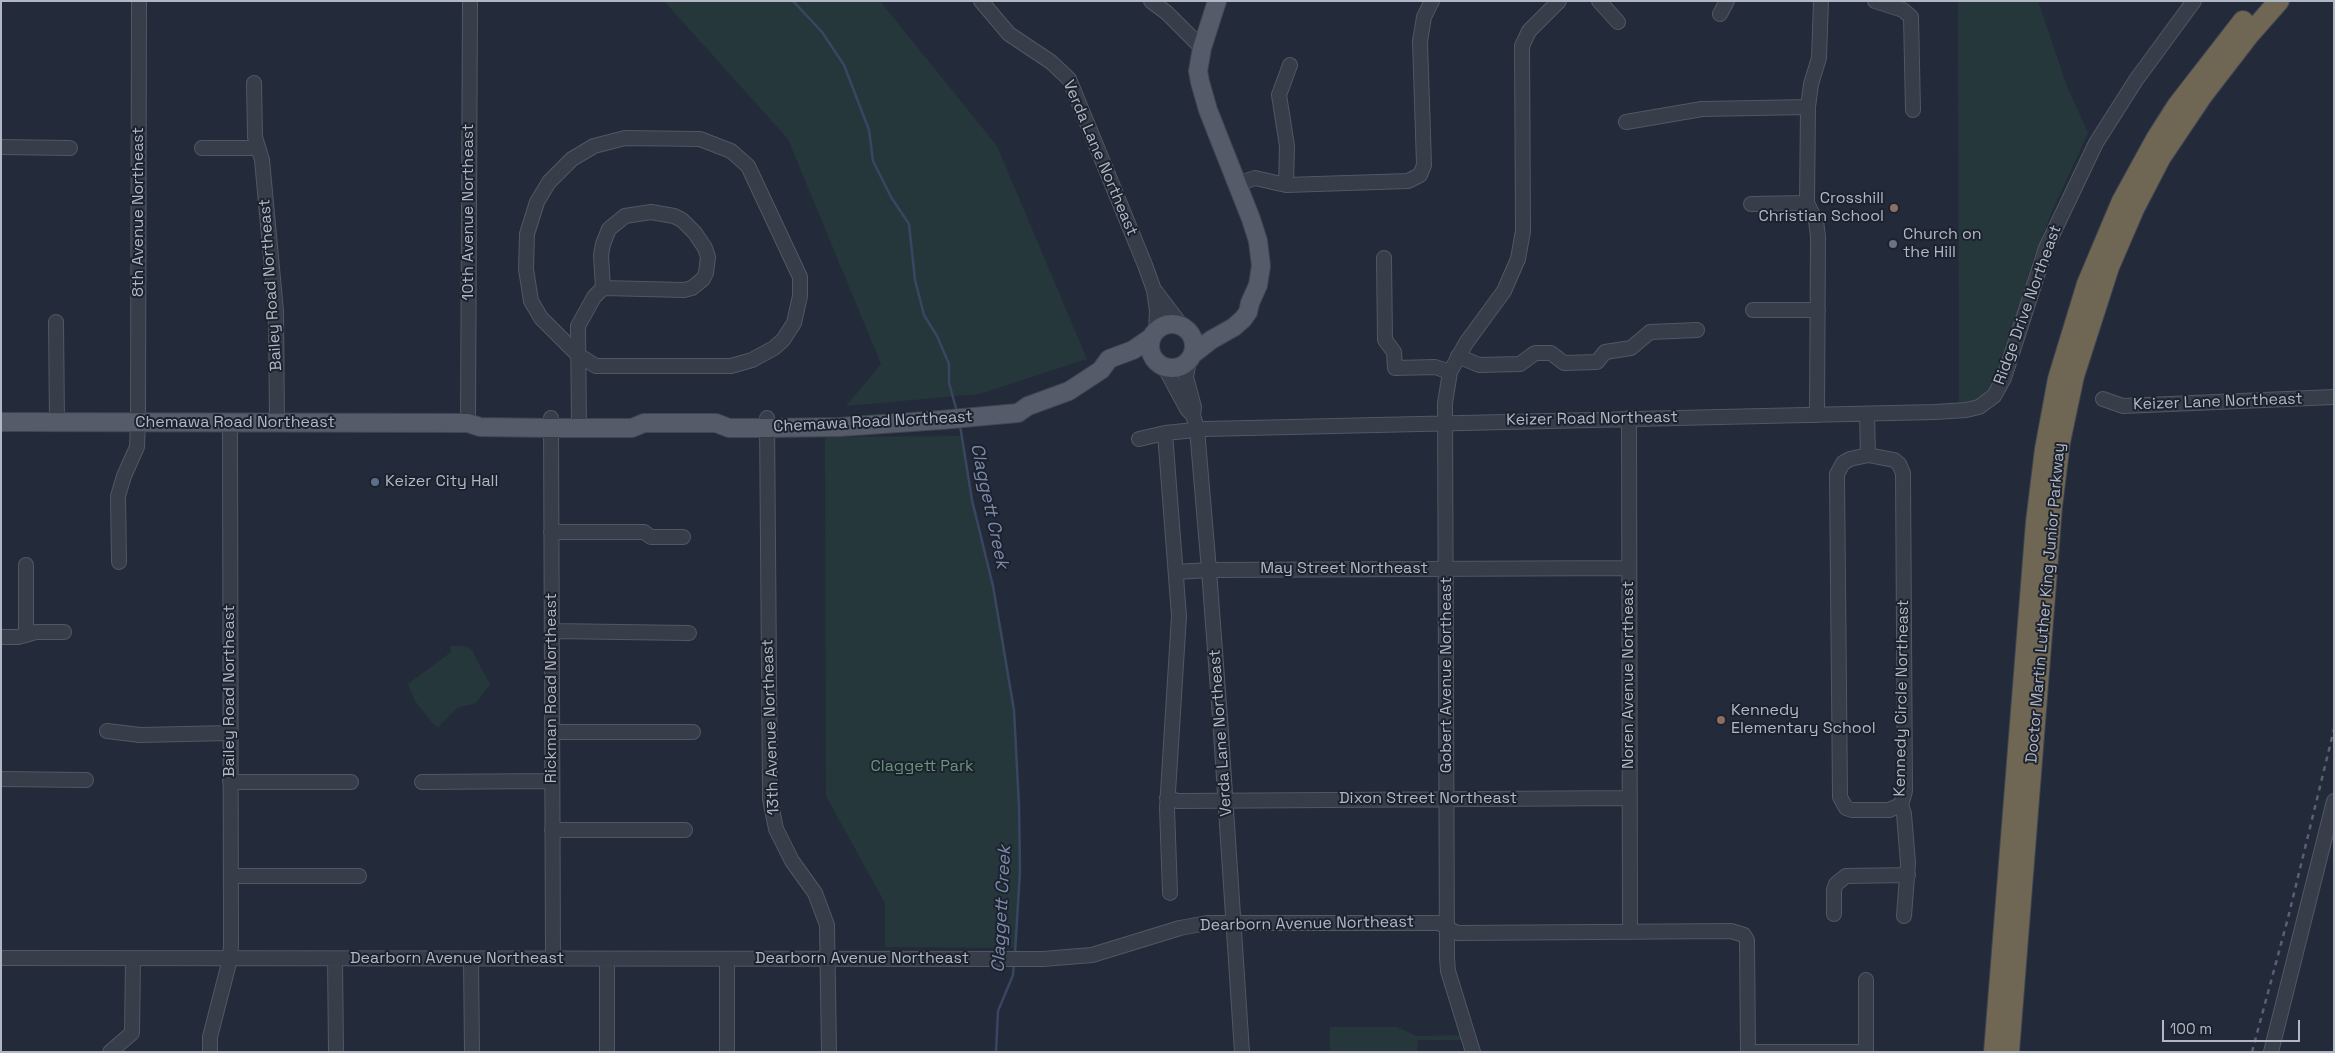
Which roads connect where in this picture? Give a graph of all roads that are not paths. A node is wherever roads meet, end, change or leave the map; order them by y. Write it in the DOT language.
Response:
graph roads {
  1 [pos="139,1"];
  2 [pos="470,1"];
  3 [pos="981,1"];
  4 [pos="1151,1"];
  5 [pos="1217,1"];
  6 [pos="1432,1"];
  7 [pos="1559,1"];
  8 [pos="1599,1"];
  9 [pos="1727,1"];
  10 [pos="1821,1"];
  11 [pos="1875,1"];
  12 [pos="2194,1"];
  13 [pos="2261,1"];
  14 [pos="2279,1"];
  15 [pos="1720,14"];
  16 [pos="1618,22"];
  17 [pos="1202,48"];
  18 [pos="1290,65"];
  19 [pos="254,83"];
  20 [pos="1808,107"];
  21 [pos="1913,110"];
  22 [pos="1626,122"];
  23 [pos="1,147"];
  24 [pos="70,148"];
  25 [pos="202,148"];
  26 [pos="258,148"];
  27 [pos="1237,184"];
  28 [pos="1286,185"];
  29 [pos="1808,203"];
  30 [pos="1751,204"];
  31 [pos="1384,258"];
  32 [pos="603,288"];
  33 [pos="1154,290"];
  34 [pos="1250,303"];
  35 [pos="1753,310"];
  36 [pos="1818,310"];
  37 [pos="56,322"];
  38 [pos="1184,327"];
  39 [pos="1697,330"];
  40 [pos="1154,334"];
  41 [pos="578,356"];
  42 [pos="1458,356"];
  43 [pos="1191,357"];
  44 [pos="1161,364"];
  45 [pos="1101,370"];
  46 [pos="1450,372"];
  47 [pos="2334,398"];
  48 [pos="2102,399"];
  49 [pos="1985,404"];
  50 [pos="1867,414"];
  51 [pos="1193,415"];
  52 [pos="1817,415"];
  53 [pos="1629,418"];
  54 [pos="1,422"];
  55 [pos="56,422"];
  56 [pos="230,422"];
  57 [pos="277,422"];
  58 [pos="579,422"];
  59 [pos="1444,422"];
  60 [pos="138,423"];
  61 [pos="468,423"];
  62 [pos="551,423"];
  63 [pos="768,423"];
  64 [pos="1197,430"];
  65 [pos="1165,433"];
  66 [pos="1139,439"];
  67 [pos="1868,455"];
  68 [pos="551,532"];
  69 [pos="682,537"];
  70 [pos="119,562"];
  71 [pos="26,565"];
  72 [pos="1629,568"];
  73 [pos="1447,569"];
  74 [pos="1209,570"];
  75 [pos="1176,572"];
  76 [pos="553,631"];
  77 [pos="64,632"];
  78 [pos="689,633"];
  79 [pos="26,635"];
  80 [pos="1,637"];
  81 [pos="107,731"];
  82 [pos="553,732"];
  83 [pos="693,732"];
  84 [pos="230,733"];
  85 [pos="1,779"];
  86 [pos="86,780"];
  87 [pos="552,781"];
  88 [pos="230,782"];
  89 [pos="351,782"];
  90 [pos="422,782"];
  91 [pos="1167,798"];
  92 [pos="1630,798"];
  93 [pos="1447,799"];
  94 [pos="2334,800"];
  95 [pos="1226,801"];
  96 [pos="1901,805"];
  97 [pos="552,830"];
  98 [pos="685,830"];
  99 [pos="1908,875"];
  100 [pos="231,876"];
  101 [pos="359,876"];
  102 [pos="1170,893"];
  103 [pos="1834,914"];
  104 [pos="1904,916"];
  105 [pos="1234,924"];
  106 [pos="1447,927"];
  107 [pos="1630,932"];
  108 [pos="1,958"];
  109 [pos="230,959"];
  110 [pos="335,959"];
  111 [pos="471,959"];
  112 [pos="554,959"];
  113 [pos="607,959"];
  114 [pos="727,959"];
  115 [pos="829,959"];
  116 [pos="133,960"];
  117 [pos="1866,980"];
  118 [pos="110,1052"];
  119 [pos="210,1052"];
  120 [pos="336,1052"];
  121 [pos="472,1052"];
  122 [pos="607,1052"];
  123 [pos="727,1052"];
  124 [pos="829,1052"];
  125 [pos="1242,1052"];
  126 [pos="1474,1052"];
  127 [pos="1748,1052"];
  128 [pos="1758,1052"];
  129 [pos="1858,1052"];
  130 [pos="1866,1052"];
  131 [pos="1994,1052"];
  132 [pos="2009,1052"];
  133 [pos="2271,1052"];
  1 -- 60 [label="street, 8th Avenue Northeast"];
  2 -- 61 [label="street, 10th Avenue Northeast"];
  3 -- 33 [label="street, Verda Lane Northeast"];
  4 -- 17 [label="street"];
  5 -- 17 [label="main road"];
  6 -- 28 [label="street"];
  7 -- 42 [label="street, Gobert Avenue Northeast"];
  8 -- 16 [label="street"];
  9 -- 15 [label="street"];
  10 -- 20 [label="street"];
  11 -- 21 [label="street"];
  12 -- 49 [label="street, Ridge Drive Northeast"];
  13 -- 131 [label="highway, Doctor Martin Luther King Junior Parkway"];
  14 -- 132 [label="highway, Doctor Martin Luther King Junior Parkway"];
  17 -- 27 [label="main road"];
  18 -- 28 [label="street"];
  19 -- 26 [label="street, Bailey Road Northeast"];
  20 -- 22 [label="street"];
  20 -- 29 [label="street"];
  23 -- 24 [label="street"];
  25 -- 26 [label="street"];
  26 -- 57 [label="street, Bailey Road Northeast"];
  27 -- 28 [label="street"];
  27 -- 34 [label="main road"];
  29 -- 30 [label="street"];
  29 -- 36 [label="street"];
  31 -- 46 [label="street"];
  32 -- 32 [label="street"];
  32 -- 41 [label="street"];
  33 -- 38 [label="street, Verda Lane Northeast"];
  33 -- 40 [label="street, Verda Lane Northeast"];
  34 -- 38 [label="main road"];
  34 -- 43 [label="main road"];
  35 -- 36 [label="street"];
  36 -- 52 [label="street"];
  37 -- 55 [label="street"];
  38 -- 40 [label="main road"];
  38 -- 43 [label="main road"];
  39 -- 42 [label="street"];
  40 -- 44 [label="main road"];
  40 -- 45 [label="main road, Chemawa Road Northeast"];
  41 -- 41 [label="street"];
  41 -- 58 [label="street"];
  42 -- 46 [label="street, Gobert Avenue Northeast"];
  43 -- 44 [label="main road"];
  43 -- 51 [label="street, Verda Lane Northeast"];
  44 -- 45 [label="main road, Chemawa Road Northeast"];
  44 -- 51 [label="street, Verda Lane Northeast"];
  45 -- 63 [label="main road, Chemawa Road Northeast"];
  46 -- 59 [label="street, Gobert Avenue Northeast"];
  47 -- 48 [label="street, Keizer Lane Northeast"];
  49 -- 50 [label="street, Keizer Road Northeast"];
  50 -- 52 [label="street, Keizer Road Northeast"];
  50 -- 67 [label="street"];
  51 -- 64 [label="street, Verda Lane Northeast"];
  52 -- 53 [label="street, Keizer Road Northeast"];
  53 -- 59 [label="street, Keizer Road Northeast"];
  53 -- 72 [label="street, Noren Avenue Northeast"];
  54 -- 55 [label="main road, Chemawa Road Northeast"];
  55 -- 60 [label="main road, Chemawa Road Northeast"];
  56 -- 57 [label="main road, Chemawa Road Northeast"];
  56 -- 60 [label="main road, Chemawa Road Northeast"];
  56 -- 84 [label="street, Bailey Road Northeast"];
  57 -- 61 [label="main road, Chemawa Road Northeast"];
  58 -- 62 [label="main road, Chemawa Road Northeast"];
  58 -- 63 [label="main road, Chemawa Road Northeast"];
  59 -- 64 [label="street, Keizer Road Northeast"];
  59 -- 73 [label="street, Gobert Avenue Northeast"];
  60 -- 70 [label="street, 8th Avenue Northeast"];
  61 -- 62 [label="main road, Chemawa Road Northeast"];
  62 -- 68 [label="street, Rickman Road Northeast"];
  63 -- 115 [label="street, 13th Avenue Northeast"];
  64 -- 65 [label="street, Keizer Road Northeast"];
  64 -- 74 [label="street, Verda Lane Northeast"];
  65 -- 66 [label="street, Keizer Road Northeast"];
  65 -- 75 [label="street"];
  67 -- 96 [label="street, Kennedy Circle Northeast"];
  67 -- 96 [label="street, Kennedy Circle Northeast"];
  68 -- 69 [label="street"];
  68 -- 76 [label="street, Rickman Road Northeast"];
  71 -- 79 [label="street"];
  72 -- 73 [label="street, May Street Northeast"];
  72 -- 92 [label="street, Noren Avenue Northeast"];
  73 -- 74 [label="street, May Street Northeast"];
  73 -- 93 [label="street, Gobert Avenue Northeast"];
  74 -- 75 [label="street, May Street Northeast"];
  74 -- 95 [label="street, Verda Lane Northeast"];
  75 -- 91 [label="street"];
  76 -- 78 [label="street"];
  76 -- 82 [label="street, Rickman Road Northeast"];
  77 -- 79 [label="street"];
  79 -- 80 [label="street"];
  81 -- 84 [label="street"];
  82 -- 83 [label="street"];
  82 -- 87 [label="street, Rickman Road Northeast"];
  84 -- 88 [label="street, Bailey Road Northeast"];
  85 -- 86 [label="street"];
  87 -- 90 [label="street"];
  87 -- 97 [label="street, Rickman Road Northeast"];
  88 -- 89 [label="street"];
  88 -- 100 [label="street, Bailey Road Northeast"];
  91 -- 95 [label="street, Dixon Street Northeast"];
  91 -- 102 [label="street"];
  92 -- 93 [label="street, Dixon Street Northeast"];
  92 -- 107 [label="street, Noren Avenue Northeast"];
  93 -- 95 [label="street, Dixon Street Northeast"];
  93 -- 106 [label="street, Gobert Avenue Northeast"];
  94 -- 133 [label="street"];
  95 -- 105 [label="street, Verda Lane Northeast"];
  96 -- 99 [label="street"];
  97 -- 98 [label="street"];
  97 -- 112 [label="street, Rickman Road Northeast"];
  99 -- 103 [label="street"];
  99 -- 104 [label="street"];
  100 -- 101 [label="street"];
  100 -- 109 [label="street, Bailey Road Northeast"];
  105 -- 106 [label="street, Dearborn Avenue Northeast"];
  105 -- 115 [label="street, Dearborn Avenue Northeast"];
  105 -- 125 [label="street, Verda Lane Northeast"];
  106 -- 107 [label="street, Dearborn Avenue Northeast"];
  106 -- 126 [label="street, Gobert Avenue Northeast"];
  107 -- 127 [label="street, Dearborn Avenue Northeast"];
  108 -- 116 [label="street, Dearborn Avenue Northeast"];
  109 -- 110 [label="street, Dearborn Avenue Northeast"];
  109 -- 116 [label="street, Dearborn Avenue Northeast"];
  109 -- 119 [label="street, Bailey Road Northeast"];
  110 -- 111 [label="street, Dearborn Avenue Northeast"];
  110 -- 120 [label="street"];
  111 -- 112 [label="street, Dearborn Avenue Northeast"];
  111 -- 121 [label="street"];
  112 -- 113 [label="street, Dearborn Avenue Northeast"];
  113 -- 114 [label="street, Dearborn Avenue Northeast"];
  113 -- 122 [label="street"];
  114 -- 115 [label="street, Dearborn Avenue Northeast"];
  114 -- 123 [label="street"];
  115 -- 124 [label="street, 13th Avenue Northeast"];
  116 -- 118 [label="street"];
  117 -- 130 [label="street"];
  128 -- 129 [label="street"];
}
